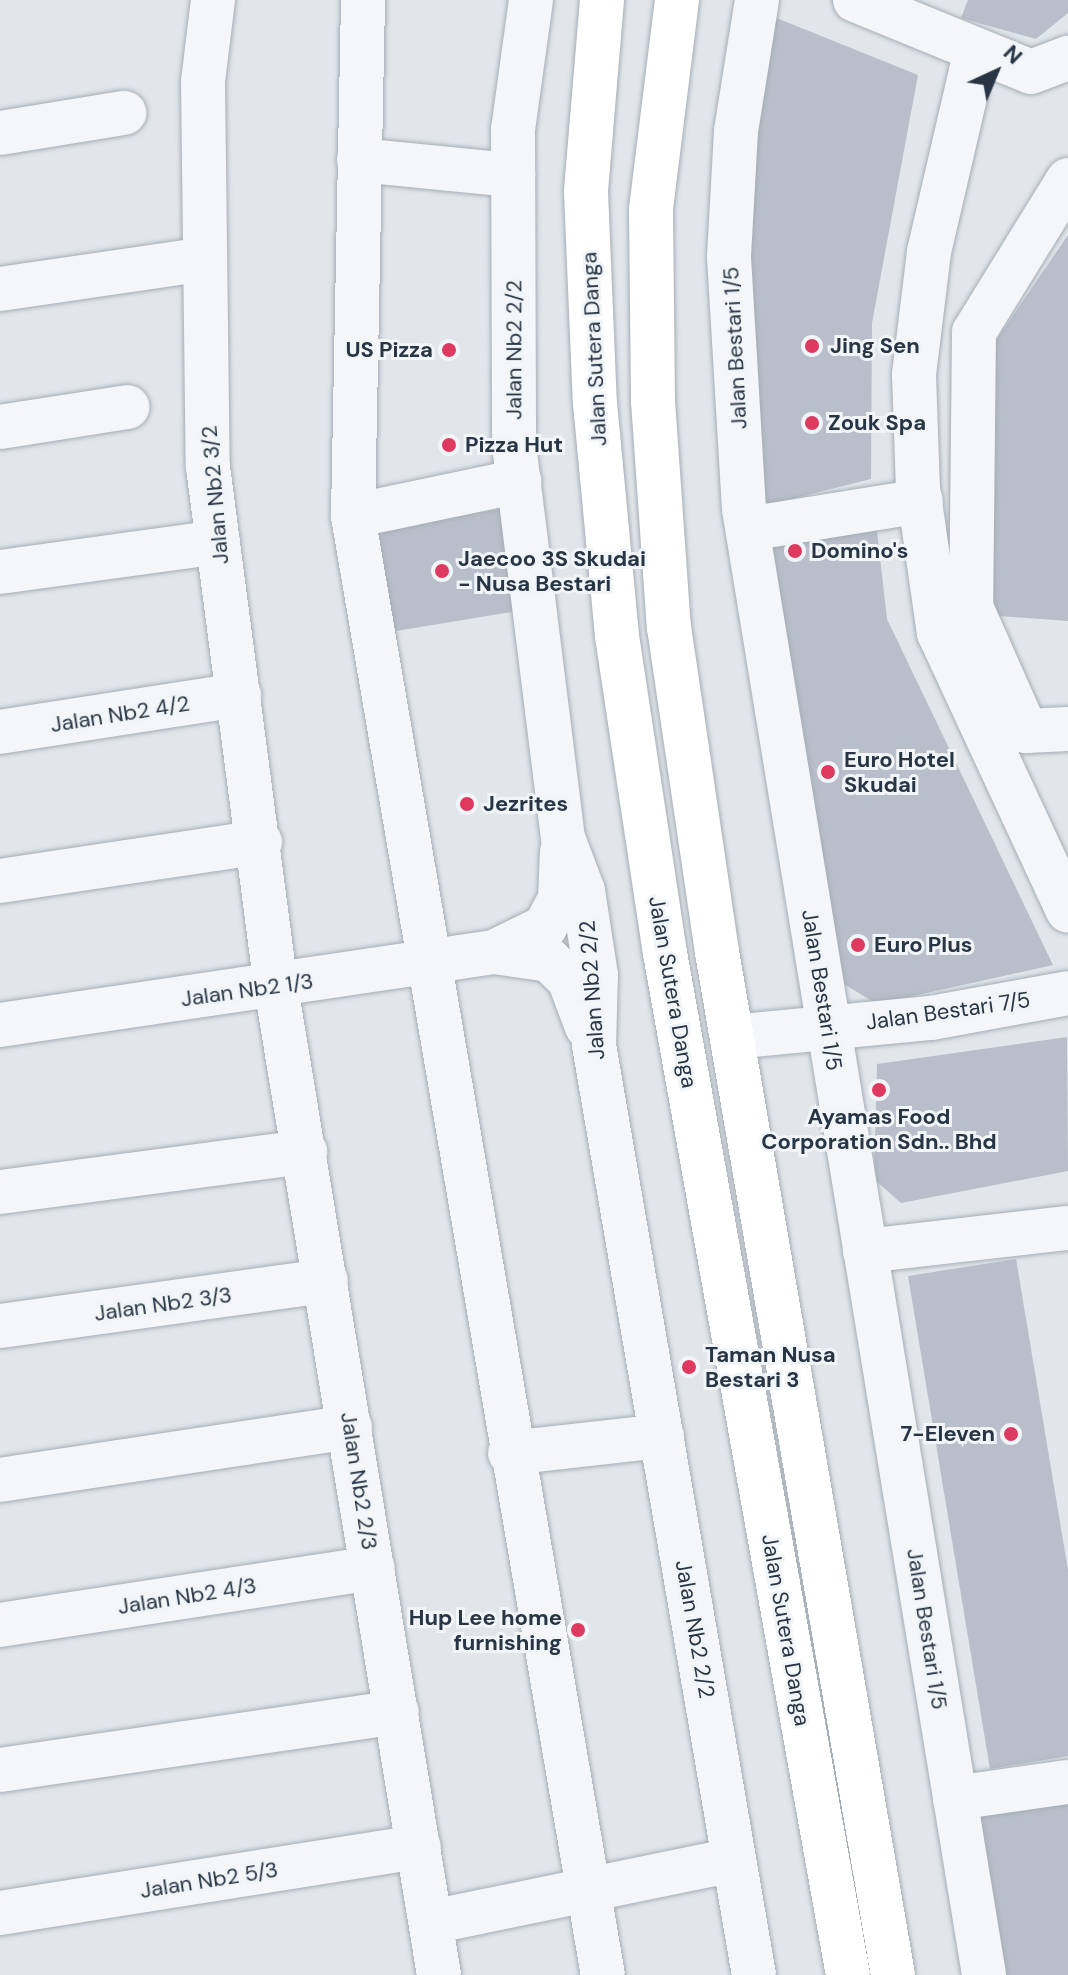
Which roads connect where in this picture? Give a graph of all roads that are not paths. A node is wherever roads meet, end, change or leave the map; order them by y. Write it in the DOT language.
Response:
graph roads {
  1 [pos="213,0"];
  2 [pos="363,0"];
  3 [pos="531,0"];
  4 [pos="602,0"];
  5 [pos="677,0"];
  6 [pos="757,0"];
  7 [pos="855,0"];
  8 [pos="920,13"];
  9 [pos="975,54"];
  10 [pos="1068,58"];
  11 [pos="124,113"];
  12 [pos="0,133"];
  13 [pos="359,160"];
  14 [pos="513,175"];
  15 [pos="1068,180"];
  16 [pos="205,259"];
  17 [pos="0,289"];
  18 [pos="127,407"];
  19 [pos="0,427"];
  20 [pos="519,481"];
  21 [pos="921,501"];
  22 [pos="353,516"];
  23 [pos="748,529"];
  24 [pos="218,542"];
  25 [pos="0,572"];
  26 [pos="239,695"];
  27 [pos="1068,729"];
  28 [pos="0,732"];
  29 [pos="563,838"];
  30 [pos="260,842"];
  31 [pos="0,881"];
  32 [pos="1068,911"];
  33 [pos="494,952"];
  34 [pos="426,963"];
  35 [pos="276,987"];
  36 [pos="1068,993"];
  37 [pos="0,1025"];
  38 [pos="828,1026"];
  39 [pos="732,1037"];
  40 [pos="594,1045"];
  41 [pos="305,1152"];
  42 [pos="0,1192"];
  43 [pos="1068,1231"];
  44 [pos="865,1251"];
  45 [pos="326,1281"];
  46 [pos="0,1326"];
  47 [pos="350,1427"];
  48 [pos="662,1436"];
  49 [pos="510,1453"];
  50 [pos="0,1480"];
  51 [pos="373,1568"];
  52 [pos="0,1625"];
  53 [pos="397,1712"];
  54 [pos="0,1770"];
  55 [pos="1068,1782"];
  56 [pos="955,1798"];
  57 [pos="419,1847"];
  58 [pos="734,1860"];
  59 [pos="590,1886"];
  60 [pos="0,1913"];
  61 [pos="431,1922"];
  62 [pos="439,1975"];
  63 [pos="603,1975"];
  64 [pos="754,1975"];
  65 [pos="848,1975"];
  66 [pos="893,1975"];
  67 [pos="984,1975"];
  1 -- 16 [label="street, Jalan Nb2 3/2"];
  2 -- 13 [label="street"];
  3 -- 14 [label="street, Jalan Nb2 2/2"];
  4 -- 65 [label="main road, Jalan Sutera Danga"];
  5 -- 39 [label="main road, Jalan Sutera Danga"];
  6 -- 23 [label="street, Jalan Bestari 1/5"];
  7 -- 8 [label="street"];
  8 -- 9 [label="street"];
  9 -- 10 [label="street"];
  9 -- 21 [label="street"];
  11 -- 12 [label="street"];
  13 -- 14 [label="street"];
  13 -- 22 [label="street"];
  14 -- 20 [label="street, Jalan Nb2 2/2"];
  15 -- 27 [label="street"];
  16 -- 17 [label="street"];
  16 -- 24 [label="street, Jalan Nb2 3/2"];
  18 -- 19 [label="street"];
  20 -- 22 [label="street"];
  20 -- 29 [label="street, Jalan Nb2 2/2"];
  21 -- 23 [label="street"];
  21 -- 32 [label="street"];
  22 -- 34 [label="street"];
  23 -- 38 [label="street, Jalan Bestari 1/5"];
  24 -- 25 [label="street"];
  24 -- 26 [label="street, Jalan Nb2 3/2"];
  26 -- 28 [label="street, Jalan Nb2 4/2"];
  26 -- 30 [label="street, Jalan Nb2 3/2"];
  29 -- 33 [label="street, Jalan Nb2 1/3"];
  29 -- 40 [label="street, Jalan Nb2 2/2"];
  30 -- 31 [label="street"];
  30 -- 35 [label="street, Jalan Nb2 3/2"];
  33 -- 34 [label="street, Jalan Nb2 1/3"];
  33 -- 40 [label="street, Jalan Nb2 1/3"];
  34 -- 35 [label="street, Jalan Nb2 1/3"];
  34 -- 49 [label="street"];
  35 -- 37 [label="street, Jalan Nb2 1/3"];
  35 -- 41 [label="street, Jalan Nb2 2/3"];
  36 -- 38 [label="street, Jalan Bestari 7/5"];
  38 -- 39 [label="street, Jalan Bestari 7/5"];
  38 -- 44 [label="street, Jalan Bestari 1/5"];
  39 -- 66 [label="main road, Jalan Sutera Danga"];
  40 -- 48 [label="street, Jalan Nb2 2/2"];
  41 -- 42 [label="street"];
  41 -- 45 [label="street, Jalan Nb2 2/3"];
  43 -- 44 [label="street"];
  44 -- 56 [label="street, Jalan Bestari 1/5"];
  45 -- 46 [label="street, Jalan Nb2 3/3"];
  45 -- 47 [label="street, Jalan Nb2 2/3"];
  47 -- 50 [label="street"];
  47 -- 51 [label="street, Jalan Nb2 2/3"];
  48 -- 49 [label="street"];
  48 -- 58 [label="street, Jalan Nb2 2/2"];
  49 -- 59 [label="street"];
  51 -- 52 [label="street, Jalan Nb2 4/3"];
  51 -- 53 [label="street, Jalan Nb2 2/3"];
  53 -- 54 [label="street"];
  53 -- 57 [label="street, Jalan Nb2 2/3"];
  55 -- 56 [label="street"];
  56 -- 67 [label="street, Jalan Bestari 1/5"];
  57 -- 60 [label="street, Jalan Nb2 5/3"];
  57 -- 61 [label="street, Jalan Nb2 2/3"];
  58 -- 59 [label="street"];
  58 -- 64 [label="street, Jalan Nb2 2/2"];
  59 -- 61 [label="street"];
  59 -- 63 [label="street"];
  61 -- 62 [label="street, Jalan Nb2 2/3"];
}
